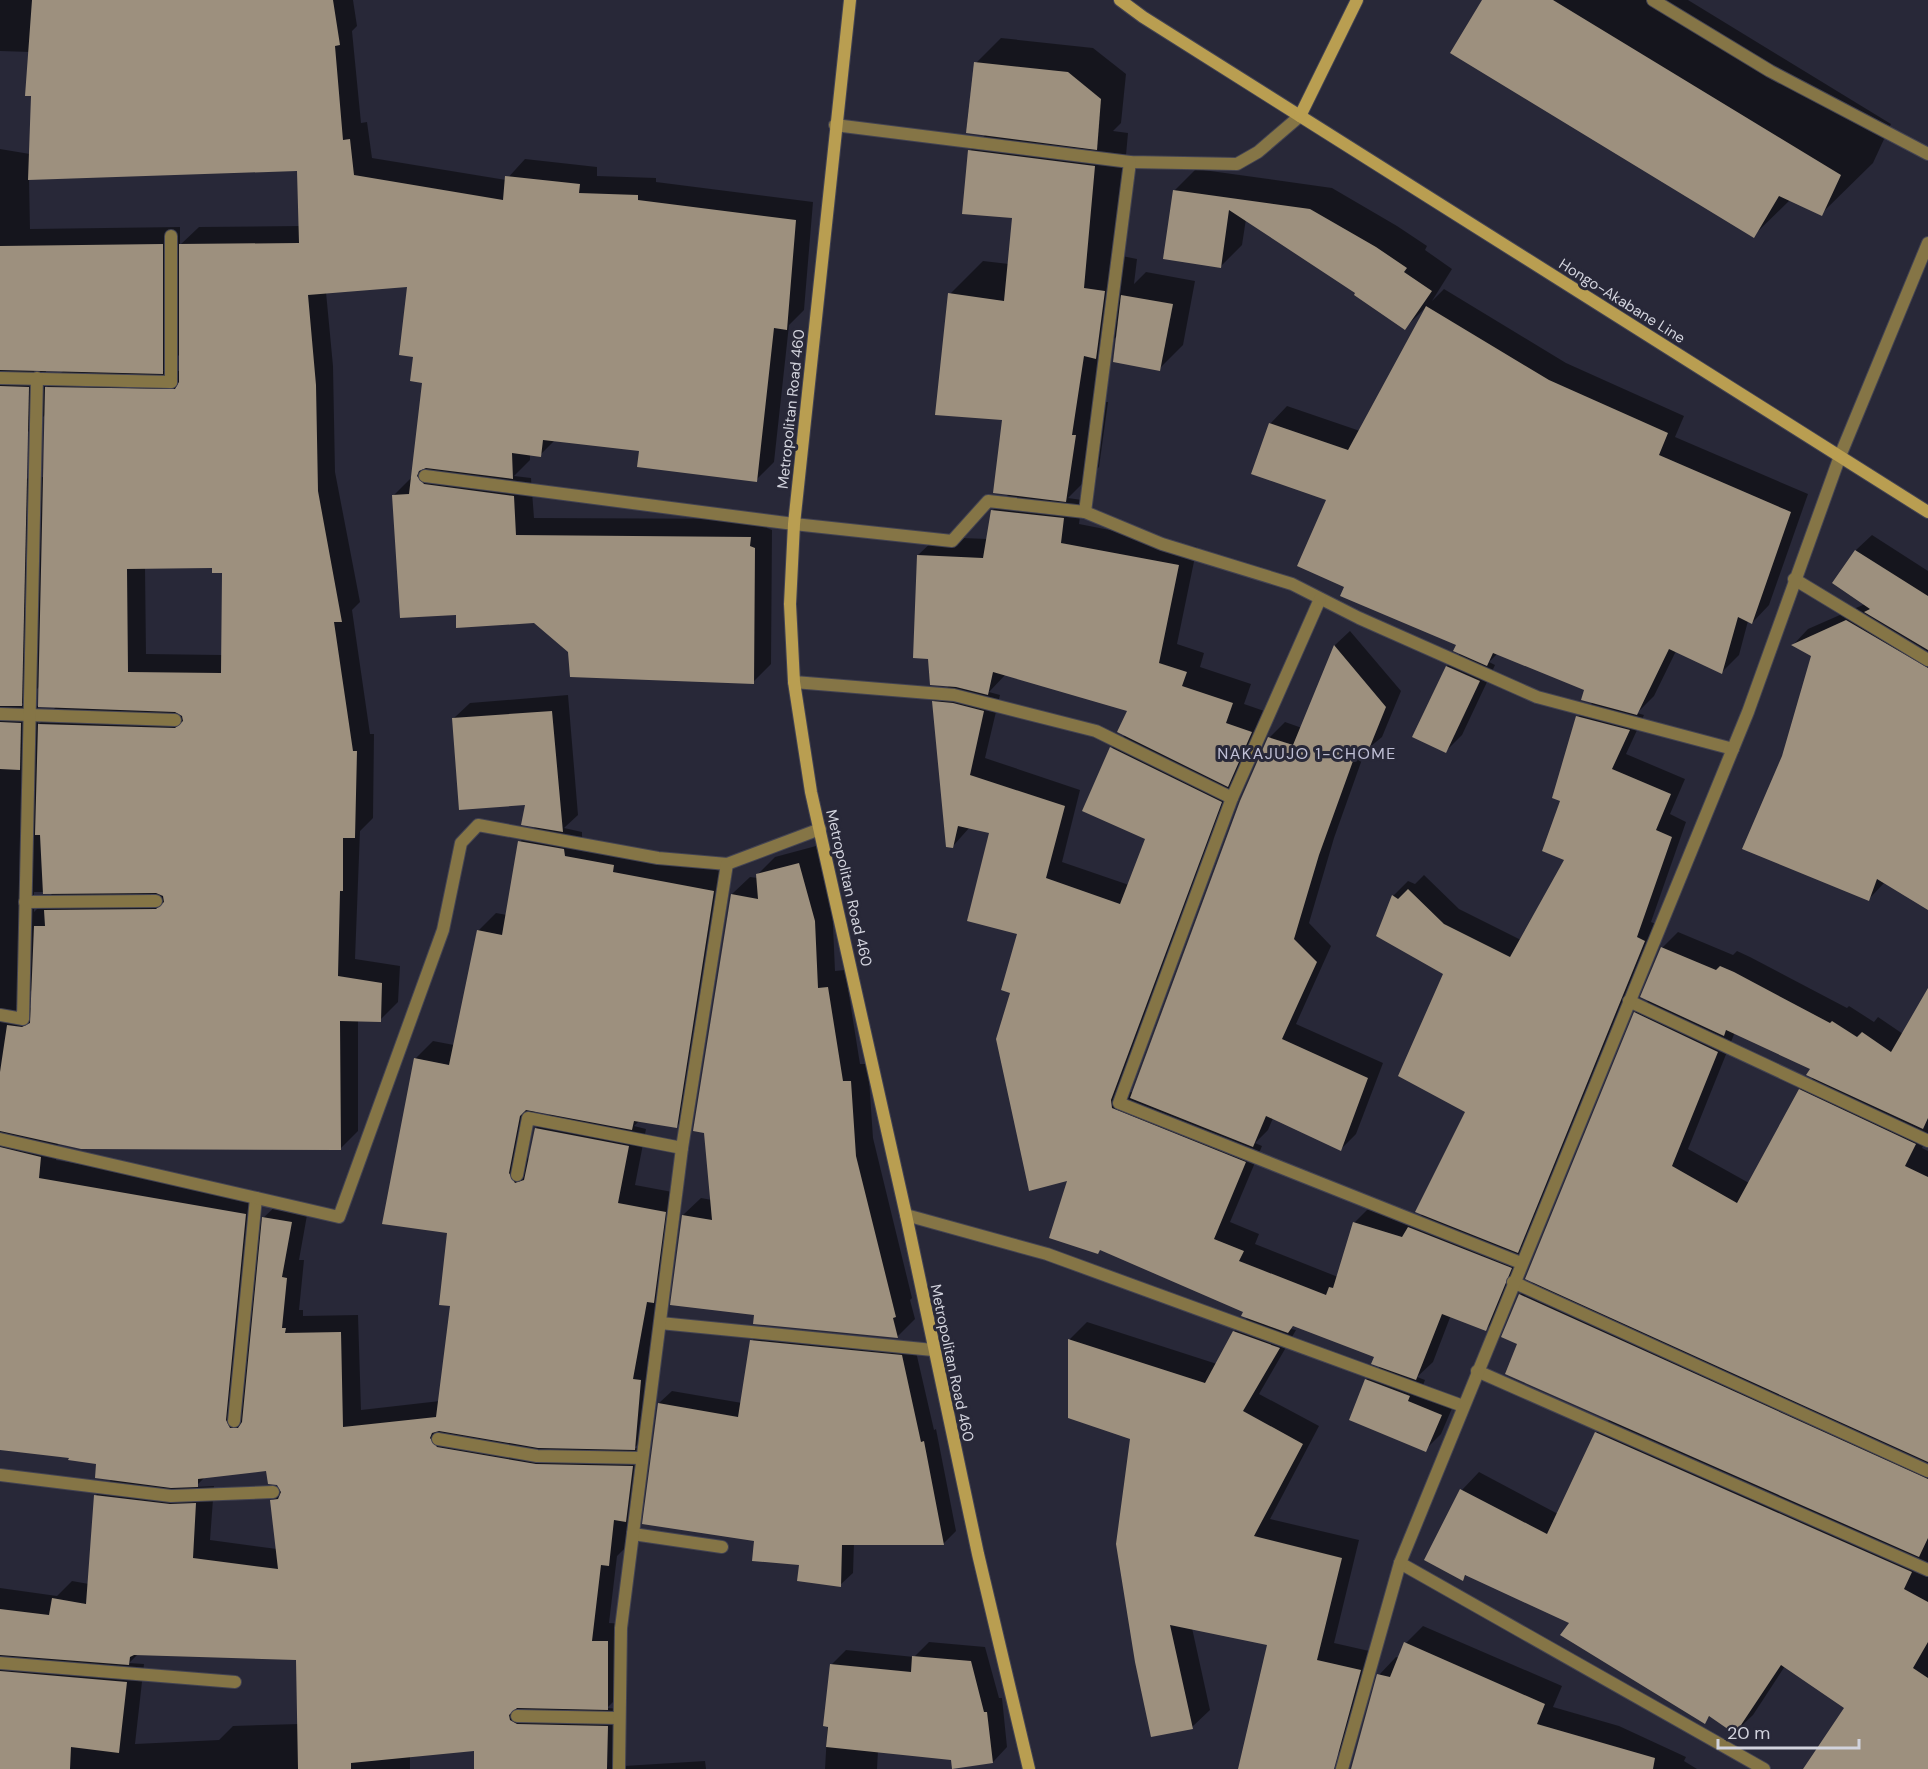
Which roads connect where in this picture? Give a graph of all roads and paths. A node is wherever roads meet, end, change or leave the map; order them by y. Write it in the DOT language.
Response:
graph roads {
  1 [pos="850,0"];
  2 [pos="1120,0"];
  3 [pos="1357,0"];
  4 [pos="1653,0"];
  5 [pos="1300,116"];
  6 [pos="835,125"];
  7 [pos="1928,154"];
  8 [pos="1130,162"];
  9 [pos="171,236"];
  10 [pos="1928,243"];
  11 [pos="0,378"];
  12 [pos="37,378"];
  13 [pos="1840,456"];
  14 [pos="425,476"];
  15 [pos="1085,512"];
  16 [pos="1928,512"];
  17 [pos="794,524"];
  18 [pos="1794,579"];
  19 [pos="1320,599"];
  20 [pos="1928,660"];
  21 [pos="794,682"];
  22 [pos="0,714"];
  23 [pos="29,715"];
  24 [pos="175,720"];
  25 [pos="1733,749"];
  26 [pos="1232,798"];
  27 [pos="820,829"];
  28 [pos="727,864"];
  29 [pos="156,901"];
  30 [pos="25,902"];
  31 [pos="1629,1001"];
  32 [pos="0,1016"];
  33 [pos="0,1139"];
  34 [pos="1928,1141"];
  35 [pos="682,1148"];
  36 [pos="517,1175"];
  37 [pos="256,1198"];
  38 [pos="906,1215"];
  39 [pos="1521,1263"];
  40 [pos="1513,1282"];
  41 [pos="660,1323"];
  42 [pos="933,1350"];
  43 [pos="1477,1371"];
  44 [pos="1463,1406"];
  45 [pos="234,1421"];
  46 [pos="438,1439"];
  47 [pos="642,1458"];
  48 [pos="1928,1471"];
  49 [pos="0,1475"];
  50 [pos="273,1492"];
  51 [pos="633,1534"];
  52 [pos="722,1548"];
  53 [pos="1400,1563"];
  54 [pos="1928,1570"];
  55 [pos="0,1663"];
  56 [pos="235,1682"];
  57 [pos="517,1716"];
  58 [pos="618,1718"];
  59 [pos="619,1769"];
  60 [pos="1029,1769"];
  61 [pos="1341,1769"];
  62 [pos="1764,1769"];
  1 -- 6 [label="main road, Metropolitan Road 460"];
  2 -- 5 [label="main road, Hongo-Akabane Line"];
  3 -- 5 [label="main road"];
  4 -- 7 [label="street"];
  5 -- 8 [label="street"];
  5 -- 13 [label="main road, Hongo-Akabane Line"];
  6 -- 8 [label="street"];
  6 -- 17 [label="main road, Metropolitan Road 460"];
  8 -- 15 [label="street"];
  9 -- 12 [label="street"];
  10 -- 13 [label="street"];
  11 -- 12 [label="street"];
  12 -- 23 [label="street"];
  13 -- 16 [label="main road, Hongo-Akabane Line"];
  13 -- 18 [label="street"];
  14 -- 17 [label="street"];
  15 -- 17 [label="street"];
  15 -- 19 [label="street"];
  17 -- 21 [label="main road, Metropolitan Road 460"];
  18 -- 20 [label="street"];
  18 -- 25 [label="street"];
  19 -- 25 [label="street"];
  19 -- 26 [label="street"];
  21 -- 26 [label="street"];
  21 -- 27 [label="main road, Metropolitan Road 460"];
  22 -- 23 [label="street"];
  23 -- 24 [label="street"];
  23 -- 30 [label="street"];
  25 -- 31 [label="street"];
  26 -- 39 [label="street"];
  27 -- 28 [label="street"];
  27 -- 38 [label="main road, Metropolitan Road 460"];
  28 -- 35 [label="street"];
  28 -- 37 [label="street"];
  29 -- 30 [label="street"];
  30 -- 32 [label="street"];
  31 -- 34 [label="street"];
  31 -- 39 [label="street"];
  33 -- 37 [label="street"];
  35 -- 36 [label="street"];
  35 -- 41 [label="street"];
  37 -- 45 [label="street"];
  38 -- 42 [label="main road, Metropolitan Road 460"];
  38 -- 44 [label="street"];
  39 -- 40 [label="street"];
  40 -- 43 [label="street"];
  40 -- 48 [label="street"];
  41 -- 42 [label="street"];
  41 -- 47 [label="street"];
  42 -- 60 [label="main road, Metropolitan Road 460"];
  43 -- 44 [label="street"];
  43 -- 54 [label="street"];
  44 -- 53 [label="street"];
  46 -- 47 [label="street"];
  47 -- 51 [label="street"];
  49 -- 50 [label="street"];
  51 -- 52 [label="street"];
  51 -- 58 [label="street"];
  53 -- 61 [label="street"];
  53 -- 62 [label="street"];
  55 -- 56 [label="street"];
  57 -- 58 [label="street"];
  58 -- 59 [label="street"];
}
